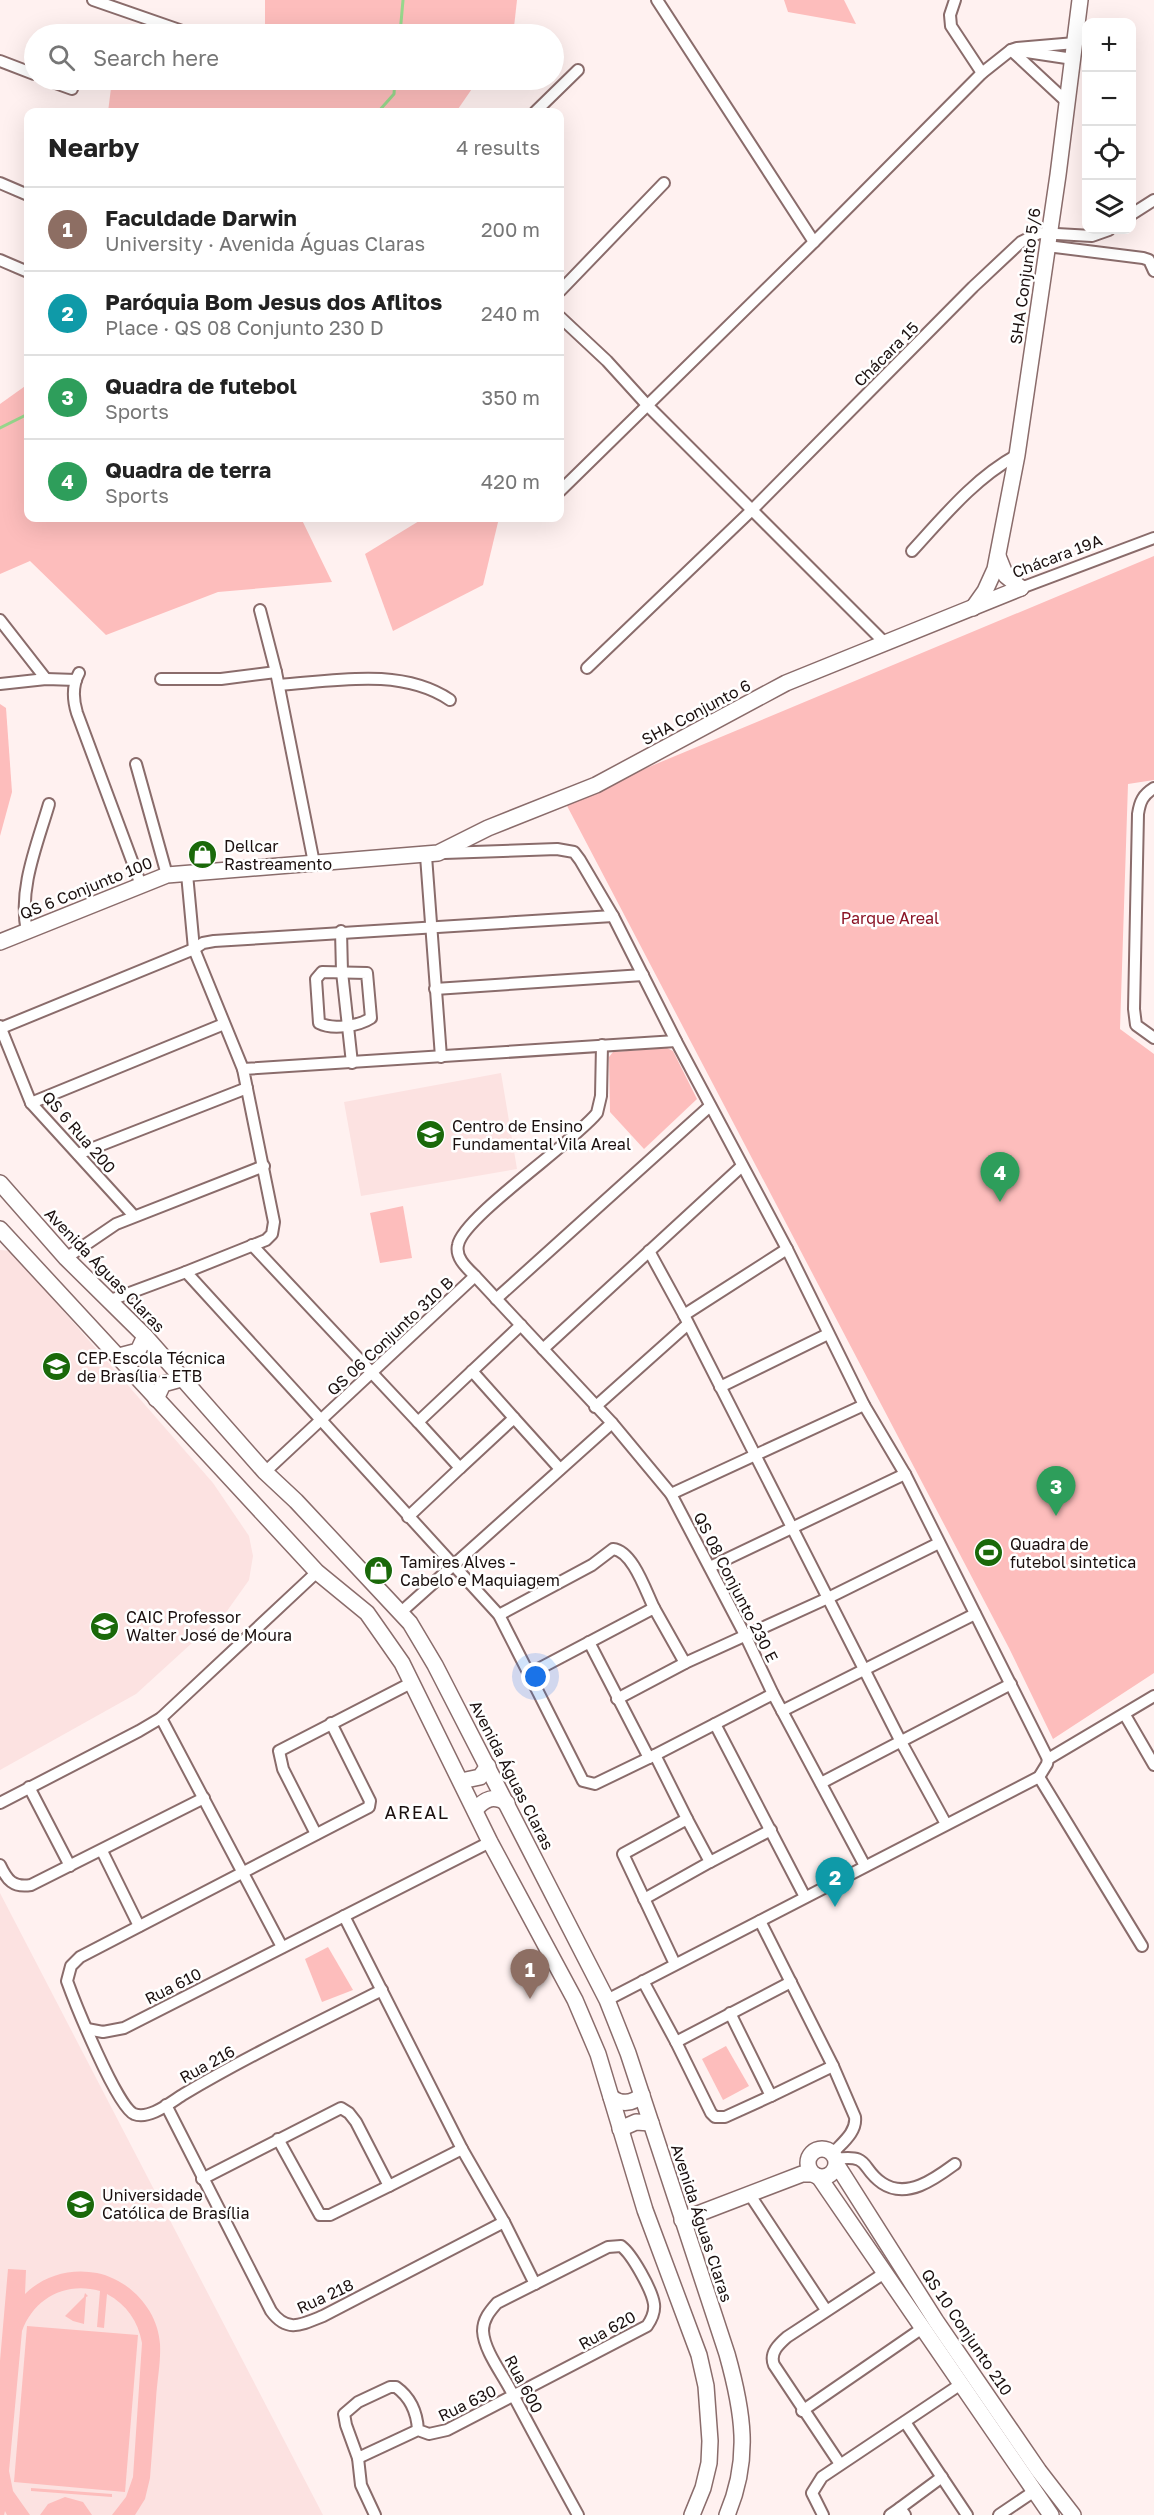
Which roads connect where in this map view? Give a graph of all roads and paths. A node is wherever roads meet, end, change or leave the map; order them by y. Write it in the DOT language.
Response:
graph roads {
  1 [pos="93,0"];
  2 [pos="657,0"];
  3 [pos="955,0"];
  4 [pos="1080,0"];
  5 [pos="162,24"];
  6 [pos="1075,43"];
  7 [pos="1011,50"];
  8 [pos="1073,59"];
  9 [pos="0,60"];
  10 [pos="24,70"];
  11 [pos="578,70"];
  12 [pos="982,73"];
  13 [pos="564,84"];
  14 [pos="558,90"];
  15 [pos="1068,103"];
  16 [pos="539,108"];
  17 [pos="0,183"];
  18 [pos="664,183"];
  19 [pos="24,193"];
  20 [pos="1154,200"];
  21 [pos="1136,211"];
  22 [pos="1098,234"];
  23 [pos="1048,239"];
  24 [pos="814,242"];
  25 [pos="0,260"];
  26 [pos="24,270"];
  27 [pos="1154,271"];
  28 [pos="564,287"];
  29 [pos="564,321"];
  30 [pos="647,405"];
  31 [pos="1017,455"];
  32 [pos="564,487"];
  33 [pos="752,510"];
  34 [pos="1154,538"];
  35 [pos="912,551"];
  36 [pos="998,556"];
  37 [pos="1022,588"];
  38 [pos="973,608"];
  39 [pos="260,610"];
  40 [pos="0,620"];
  41 [pos="886,644"];
  42 [pos="587,668"];
  43 [pos="276,672"];
  44 [pos="161,679"];
  45 [pos="45,680"];
  46 [pos="0,684"];
  47 [pos="279,685"];
  48 [pos="450,700"];
  49 [pos="136,764"];
  50 [pos="1154,788"];
  51 [pos="49,804"];
  52 [pos="432,854"];
  53 [pos="314,863"];
  54 [pos="187,874"];
  55 [pos="167,875"];
  56 [pos="141,885"];
  57 [pos="613,916"];
  58 [pos="433,926"];
  59 [pos="341,931"];
  60 [pos="27,932"];
  61 [pos="0,942"];
  62 [pos="194,950"];
  63 [pos="342,972"];
  64 [pos="644,975"];
  65 [pos="435,989"];
  66 [pos="224,1024"];
  67 [pos="348,1026"];
  68 [pos="0,1027"];
  69 [pos="1154,1038"];
  70 [pos="676,1041"];
  71 [pos="602,1046"];
  72 [pos="441,1057"];
  73 [pos="352,1063"];
  74 [pos="243,1069"];
  75 [pos="247,1088"];
  76 [pos="32,1103"];
  77 [pos="710,1106"];
  78 [pos="78,1154"];
  79 [pos="264,1166"];
  80 [pos="742,1166"];
  81 [pos="0,1183"];
  82 [pos="134,1216"];
  83 [pos="0,1229"];
  84 [pos="252,1245"];
  85 [pos="788,1249"];
  86 [pos="649,1251"];
  87 [pos="66,1258"];
  88 [pos="186,1272"];
  89 [pos="475,1276"];
  90 [pos="496,1299"];
  91 [pos="108,1301"];
  92 [pos="686,1320"];
  93 [pos="521,1325"];
  94 [pos="828,1334"];
  95 [pos="145,1336"];
  96 [pos="543,1349"];
  97 [pos="119,1356"];
  98 [pos="472,1371"];
  99 [pos="371,1375"];
  100 [pos="181,1378"];
  101 [pos="720,1387"];
  102 [pos="156,1399"];
  103 [pos="864,1405"];
  104 [pos="595,1407"];
  105 [pos="514,1418"];
  106 [pos="322,1420"];
  107 [pos="418,1422"];
  108 [pos="612,1423"];
  109 [pos="754,1455"];
  110 [pos="460,1468"];
  111 [pos="560,1469"];
  112 [pos="265,1472"];
  113 [pos="905,1474"];
  114 [pos="671,1494"];
  115 [pos="408,1517"];
  116 [pos="791,1527"];
  117 [pos="939,1543"];
  118 [pos="455,1565"];
  119 [pos="710,1568"];
  120 [pos="317,1572"];
  121 [pos="828,1598"];
  122 [pos="654,1608"];
  123 [pos="400,1613"];
  124 [pos="975,1614"];
  125 [pos="498,1615"];
  126 [pos="745,1635"];
  127 [pos="589,1642"];
  128 [pos="685,1664"];
  129 [pos="866,1670"];
  130 [pos="529,1674"];
  131 [pos="411,1683"];
  132 [pos="1011,1684"];
  133 [pos="772,1694"];
  134 [pos="1154,1696"];
  135 [pos="617,1699"];
  136 [pos="782,1711"];
  137 [pos="1125,1715"];
  138 [pos="161,1718"];
  139 [pos="331,1724"];
  140 [pos="715,1724"];
  141 [pos="900,1740"];
  142 [pos="652,1757"];
  143 [pos="1048,1759"];
  144 [pos="488,1766"];
  145 [pos="1154,1766"];
  146 [pos="1039,1777"];
  147 [pos="461,1781"];
  148 [pos="821,1783"];
  149 [pos="29,1787"];
  150 [pos="204,1798"];
  151 [pos="0,1803"];
  152 [pos="507,1803"];
  153 [pos="475,1810"];
  154 [pos="687,1819"];
  155 [pos="946,1824"];
  156 [pos="771,1830"];
  157 [pos="316,1834"];
  158 [pos="490,1842"];
  159 [pos="102,1851"];
  160 [pos="710,1862"];
  161 [pos="0,1865"];
  162 [pos="70,1866"];
  163 [pos="865,1866"];
  164 [pos="242,1874"];
  165 [pos="805,1897"];
  166 [pos="644,1899"];
  167 [pos="344,1916"];
  168 [pos="760,1921"];
  169 [pos="139,1926"];
  170 [pos="1142,1946"];
  171 [pos="282,1947"];
  172 [pos="675,1964"];
  173 [pos="643,1981"];
  174 [pos="791,1982"];
  175 [pos="382,1990"];
  176 [pos="608,2000"];
  177 [pos="730,2013"];
  178 [pos="87,2029"];
  179 [pos="676,2042"];
  180 [pos="832,2066"];
  181 [pos="642,2095"];
  182 [pos="771,2096"];
  183 [pos="611,2097"];
  184 [pos="166,2104"];
  185 [pos="651,2123"];
  186 [pos="620,2129"];
  187 [pos="278,2139"];
  188 [pos="462,2149"];
  189 [pos="835,2159"];
  190 [pos="955,2164"];
  191 [pos="813,2171"];
  192 [pos="202,2179"];
  193 [pos="388,2186"];
  194 [pos="750,2195"];
  195 [pos="682,2220"];
  196 [pos="504,2222"];
  197 [pos="886,2272"];
  198 [pos="535,2284"];
  199 [pos="826,2310"];
  200 [pos="924,2327"];
  201 [pos="961,2384"];
  202 [pos="514,2396"];
  203 [pos="802,2411"];
  204 [pos="904,2422"];
  205 [pos="418,2430"];
  206 [pos="358,2458"];
  207 [pos="840,2464"];
  208 [pos="942,2477"];
  209 [pos="1034,2492"];
  210 [pos="903,2512"];
  211 [pos="375,2515"];
  212 [pos="578,2515"];
  213 [pos="692,2515"];
  214 [pos="727,2515"];
  215 [pos="824,2515"];
  216 [pos="890,2515"];
  217 [pos="967,2515"];
  218 [pos="999,2515"];
  219 [pos="1051,2515"];
  220 [pos="1073,2515"];
  1 -- 5 [label="street"];
  2 -- 24 [label="street"];
  3 -- 12 [label="street"];
  4 -- 6 [label="main road, SHA Conjunto 5/6"];
  6 -- 7 [label="street"];
  6 -- 8 [label="main road, SHA Conjunto 5/6"];
  7 -- 8 [label="street"];
  7 -- 12 [label="street"];
  7 -- 15 [label="street"];
  8 -- 15 [label="main road, SHA Conjunto 5/6"];
  9 -- 10 [label="street"];
  11 -- 13 [label="street"];
  12 -- 24 [label="street"];
  14 -- 16 [label="street"];
  15 -- 23 [label="main road, SHA Conjunto 5/6"];
  17 -- 19 [label="street"];
  18 -- 28 [label="street"];
  20 -- 21 [label="street"];
  22 -- 23 [label="street"];
  23 -- 27 [label="street"];
  23 -- 31 [label="main road, SHA Conjunto 5/6"];
  23 -- 33 [label="street, Chácara 15"];
  24 -- 30 [label="street"];
  25 -- 26 [label="street"];
  29 -- 30 [label="street"];
  30 -- 32 [label="street"];
  30 -- 33 [label="street"];
  31 -- 35 [label="street"];
  31 -- 36 [label="main road, SHA Conjunto 5/6"];
  33 -- 41 [label="street"];
  33 -- 42 [label="street, Chácara 15"];
  34 -- 37 [label="street, Chácara 19A"];
  36 -- 37 [label="main road"];
  36 -- 38 [label="main road, SHA Conjunto 5/6"];
  37 -- 38 [label="main road, Chácara 19A"];
  38 -- 41 [label="main road, SHA Conjunto 6"];
  39 -- 43 [label="street"];
  40 -- 45 [label="street"];
  41 -- 52 [label="main road, SHA Conjunto 6"];
  43 -- 44 [label="street"];
  43 -- 47 [label="street"];
  45 -- 46 [label="street"];
  45 -- 56 [label="street"];
  47 -- 48 [label="street"];
  47 -- 53 [label="street"];
  49 -- 55 [label="street"];
  50 -- 69 [label="street"];
  51 -- 60 [label="street"];
  52 -- 53 [label="main road, QS 6 Conjunto 100"];
  52 -- 57 [label="street"];
  52 -- 58 [label="street"];
  53 -- 54 [label="main road, QS 6 Conjunto 100"];
  54 -- 55 [label="main road, QS 6 Conjunto 100"];
  54 -- 62 [label="street"];
  55 -- 56 [label="main road, QS 6 Conjunto 100"];
  56 -- 60 [label="main road, QS 6 Conjunto 100"];
  57 -- 58 [label="street"];
  57 -- 64 [label="street"];
  58 -- 59 [label="street"];
  58 -- 65 [label="street"];
  59 -- 62 [label="street"];
  59 -- 63 [label="street"];
  60 -- 61 [label="main road, QS 6 Conjunto 100"];
  62 -- 66 [label="street"];
  62 -- 68 [label="street"];
  63 -- 67 [label="street"];
  63 -- 67 [label="street"];
  63 -- 67 [label="street"];
  64 -- 65 [label="street"];
  64 -- 70 [label="street"];
  65 -- 72 [label="street"];
  66 -- 74 [label="street"];
  66 -- 76 [label="street"];
  67 -- 73 [label="street"];
  68 -- 76 [label="street, QS 6 Rua 200"];
  70 -- 71 [label="street"];
  70 -- 77 [label="street"];
  71 -- 72 [label="street"];
  71 -- 89 [label="street, QS 06 Conjunto 310 B"];
  72 -- 73 [label="street"];
  73 -- 74 [label="street"];
  74 -- 75 [label="street"];
  75 -- 78 [label="street"];
  75 -- 79 [label="street"];
  76 -- 78 [label="street, QS 6 Rua 200"];
  77 -- 80 [label="street"];
  77 -- 90 [label="street"];
  78 -- 82 [label="street, QS 6 Rua 200"];
  79 -- 82 [label="street"];
  79 -- 84 [label="street"];
  80 -- 85 [label="street"];
  80 -- 86 [label="street"];
  81 -- 87 [label="main road, Avenida Águas Claras"];
  82 -- 87 [label="street"];
  83 -- 97 [label="main road"];
  84 -- 88 [label="street"];
  84 -- 99 [label="street"];
  85 -- 92 [label="street"];
  85 -- 94 [label="street"];
  86 -- 92 [label="street"];
  86 -- 96 [label="street"];
  87 -- 91 [label="main road, Avenida Águas Claras"];
  88 -- 91 [label="street"];
  88 -- 106 [label="street"];
  89 -- 90 [label="street, QS 08 Conjunto 230 E"];
  89 -- 99 [label="street, QS 06 Conjunto 310 B"];
  90 -- 93 [label="street, QS 08 Conjunto 230 E"];
  91 -- 95 [label="main road, Avenida Águas Claras"];
  92 -- 101 [label="street"];
  92 -- 104 [label="street"];
  93 -- 96 [label="street, QS 08 Conjunto 230 E"];
  93 -- 98 [label="street"];
  94 -- 101 [label="street"];
  94 -- 103 [label="street"];
  95 -- 97 [label="main road"];
  95 -- 100 [label="main road, Avenida Águas Claras"];
  96 -- 104 [label="street, QS 08 Conjunto 230 E"];
  97 -- 102 [label="main road"];
  98 -- 105 [label="street"];
  98 -- 107 [label="street"];
  99 -- 106 [label="street, QS 06 Conjunto 310 B"];
  99 -- 107 [label="street"];
  100 -- 102 [label="main road"];
  100 -- 112 [label="main road, Avenida Águas Claras"];
  101 -- 109 [label="street"];
  102 -- 120 [label="main road"];
  103 -- 109 [label="street"];
  103 -- 113 [label="street"];
  104 -- 108 [label="street, QS 08 Conjunto 230 E"];
  105 -- 110 [label="street"];
  105 -- 111 [label="street"];
  106 -- 112 [label="street, QS 06 Conjunto 310 B"];
  106 -- 115 [label="street"];
  107 -- 110 [label="street"];
  108 -- 111 [label="street"];
  108 -- 114 [label="street, QS 08 Conjunto 230 E"];
  109 -- 114 [label="street"];
  109 -- 116 [label="street"];
  110 -- 115 [label="street"];
  111 -- 118 [label="street"];
  112 -- 123 [label="main road, Avenida Águas Claras"];
  113 -- 116 [label="street"];
  113 -- 117 [label="street"];
  114 -- 119 [label="street, QS 08 Conjunto 230 E"];
  115 -- 118 [label="street"];
  116 -- 119 [label="street"];
  116 -- 121 [label="street"];
  117 -- 121 [label="street"];
  117 -- 124 [label="street"];
  118 -- 123 [label="street"];
  118 -- 125 [label="street"];
  119 -- 126 [label="street, QS 08 Conjunto 230 E"];
  120 -- 131 [label="main road"];
  120 -- 138 [label="street"];
  121 -- 126 [label="street"];
  121 -- 129 [label="street"];
  122 -- 125 [label="street"];
  122 -- 127 [label="street"];
  122 -- 128 [label="street"];
  123 -- 144 [label="main road, Avenida Águas Claras"];
  124 -- 129 [label="street"];
  124 -- 132 [label="street"];
  125 -- 130 [label="street"];
  126 -- 128 [label="street"];
  126 -- 133 [label="street, QS 08 Conjunto 230 E"];
  127 -- 130 [label="street"];
  127 -- 135 [label="street"];
  128 -- 135 [label="street"];
  129 -- 136 [label="street"];
  129 -- 141 [label="street"];
  130 -- 142 [label="street"];
  131 -- 139 [label="street"];
  131 -- 147 [label="main road"];
  132 -- 141 [label="street"];
  132 -- 143 [label="street"];
  133 -- 136 [label="street, QS 08 Conjunto 230 E"];
  133 -- 140 [label="street"];
  134 -- 137 [label="street"];
  135 -- 142 [label="street"];
  136 -- 148 [label="street, QS 08 Conjunto 230 E"];
  137 -- 143 [label="street"];
  137 -- 145 [label="street"];
  138 -- 149 [label="street"];
  138 -- 150 [label="street"];
  139 -- 157 [label="street"];
  139 -- 157 [label="street"];
  140 -- 142 [label="street"];
  140 -- 156 [label="street"];
  141 -- 148 [label="street"];
  141 -- 155 [label="street"];
  142 -- 154 [label="street"];
  143 -- 146 [label="street"];
  144 -- 147 [label="main road"];
  144 -- 152 [label="main road, Avenida Águas Claras"];
  146 -- 155 [label="street"];
  146 -- 170 [label="street"];
  147 -- 153 [label="main road"];
  148 -- 163 [label="street, QS 08 Conjunto 230 E"];
  149 -- 151 [label="street"];
  149 -- 162 [label="street"];
  150 -- 159 [label="street"];
  150 -- 164 [label="street"];
  152 -- 153 [label="main road"];
  152 -- 176 [label="main road, Avenida Águas Claras"];
  153 -- 158 [label="main road"];
  154 -- 160 [label="street"];
  154 -- 166 [label="street"];
  155 -- 163 [label="street"];
  156 -- 160 [label="street"];
  156 -- 165 [label="street"];
  157 -- 164 [label="street"];
  158 -- 167 [label="street, Rua 610"];
  158 -- 183 [label="main road"];
  159 -- 162 [label="street"];
  159 -- 169 [label="street"];
  160 -- 166 [label="street"];
  161 -- 162 [label="street"];
  163 -- 165 [label="street"];
  164 -- 169 [label="street"];
  164 -- 171 [label="street"];
  165 -- 168 [label="street"];
  166 -- 172 [label="street"];
  167 -- 171 [label="street, Rua 610"];
  167 -- 175 [label="street"];
  168 -- 172 [label="street"];
  168 -- 174 [label="street"];
  169 -- 178 [label="street"];
  171 -- 178 [label="street, Rua 610"];
  172 -- 173 [label="street"];
  173 -- 176 [label="street"];
  173 -- 179 [label="street"];
  174 -- 177 [label="street"];
  174 -- 180 [label="street"];
  175 -- 184 [label="street, Rua 216"];
  175 -- 188 [label="street"];
  176 -- 181 [label="main road, Avenida Águas Claras"];
  177 -- 179 [label="street"];
  177 -- 182 [label="street"];
  178 -- 184 [label="street, Rua 216"];
  179 -- 182 [label="street"];
  180 -- 182 [label="street"];
  180 -- 189 [label="street"];
  181 -- 183 [label="main road"];
  181 -- 185 [label="main road, Avenida Águas Claras"];
  183 -- 186 [label="main road"];
  184 -- 192 [label="street, Rua 218"];
  185 -- 186 [label="main road"];
  185 -- 195 [label="main road, Avenida Águas Claras"];
  186 -- 213 [label="main road"];
  187 -- 192 [label="street"];
  187 -- 193 [label="street"];
  187 -- 193 [label="street"];
  188 -- 193 [label="street"];
  188 -- 196 [label="street"];
  189 -- 190 [label="street"];
  189 -- 191 [label="main road"];
  189 -- 191 [label="main road"];
  189 -- 220 [label="main road, QS 10 Conjunto 210"];
  191 -- 194 [label="main road"];
  191 -- 197 [label="main road, QS 10 Conjunto 210"];
  192 -- 196 [label="street, Rua 218"];
  194 -- 195 [label="main road"];
  194 -- 199 [label="street"];
  195 -- 214 [label="main road, Avenida Águas Claras"];
  196 -- 198 [label="street"];
  197 -- 199 [label="street"];
  197 -- 200 [label="main road, QS 10 Conjunto 210"];
  198 -- 202 [label="street, Rua 600"];
  198 -- 202 [label="street, Rua 620"];
  199 -- 203 [label="street"];
  200 -- 201 [label="main road, QS 10 Conjunto 210"];
  200 -- 203 [label="street"];
  201 -- 204 [label="street"];
  201 -- 209 [label="main road, QS 10 Conjunto 210"];
  202 -- 205 [label="street, Rua 630"];
  202 -- 212 [label="street, Rua 600"];
  203 -- 207 [label="street"];
  204 -- 207 [label="street"];
  204 -- 208 [label="street"];
  205 -- 206 [label="street"];
  205 -- 206 [label="street, Rua 630"];
  206 -- 211 [label="street"];
  207 -- 215 [label="street"];
  208 -- 210 [label="street"];
  208 -- 217 [label="street"];
  209 -- 218 [label="street"];
  209 -- 219 [label="main road, QS 10 Conjunto 210"];
  210 -- 216 [label="street"];
}
